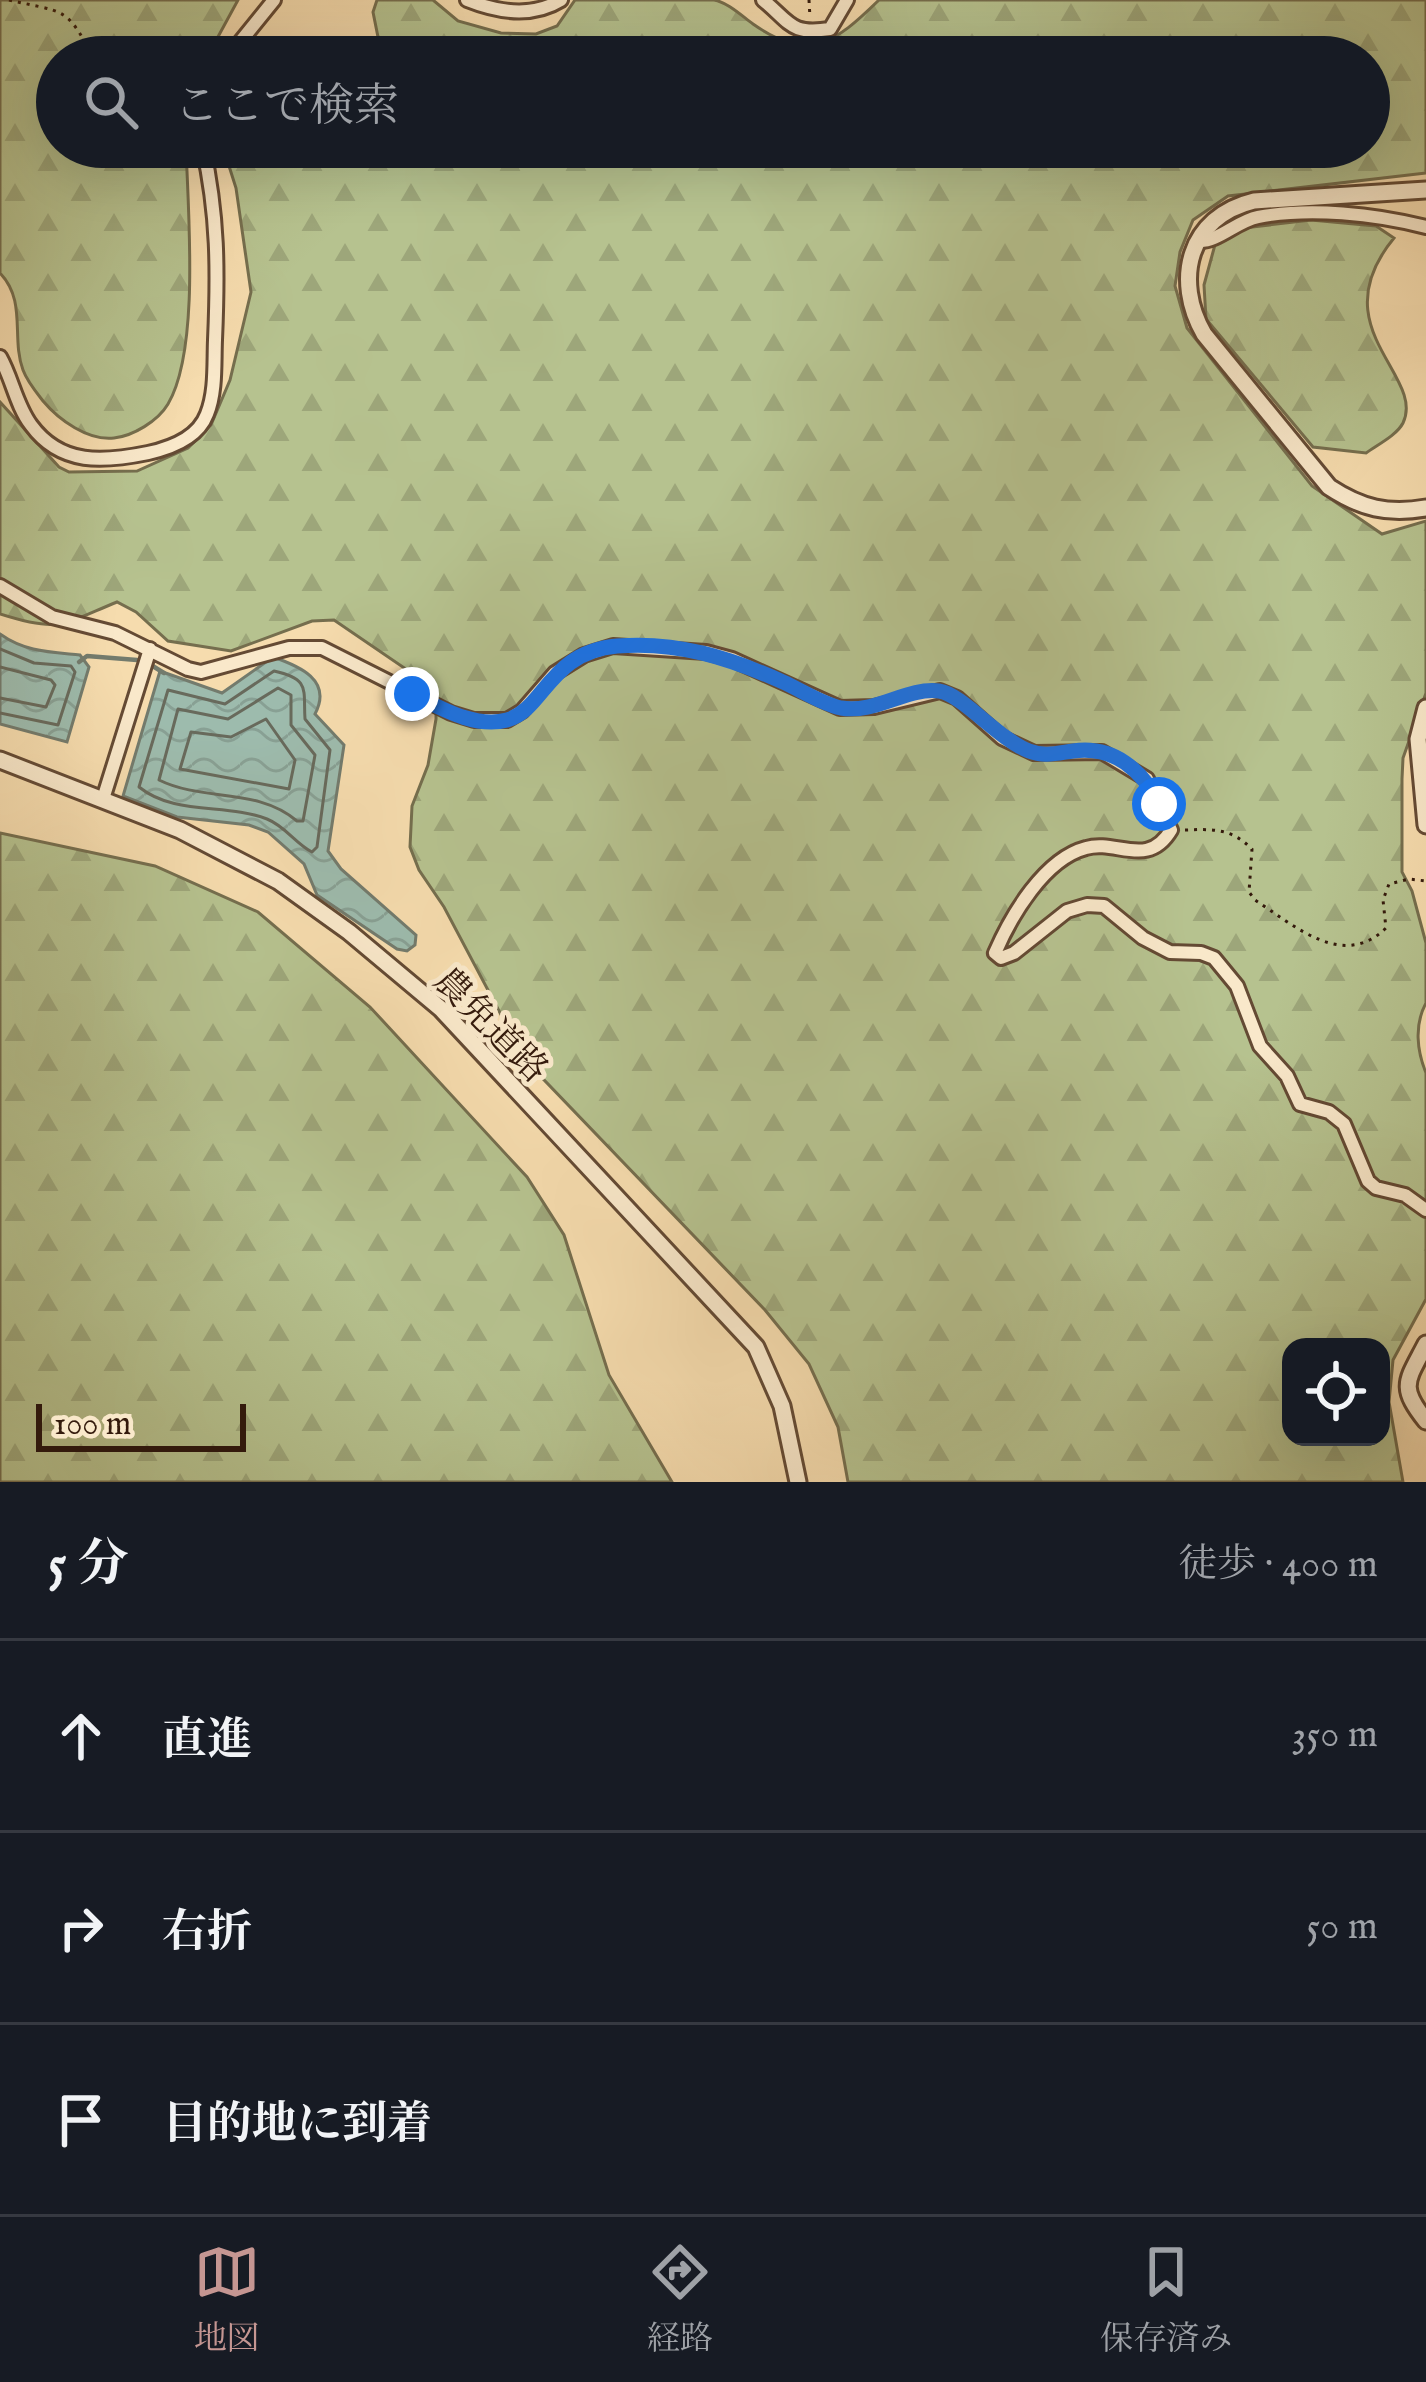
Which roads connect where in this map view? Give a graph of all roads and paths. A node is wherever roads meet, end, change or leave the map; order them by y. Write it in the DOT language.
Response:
graph roads {
  1 [pos="9,0"];
  2 [pos="274,0"];
  3 [pos="467,0"];
  4 [pos="561,0"];
  5 [pos="763,0"];
  6 [pos="847,0"];
  7 [pos="82,36"];
  8 [pos="245,36"];
  9 [pos="206,168"];
  10 [pos="1426,190"];
  11 [pos="1426,226"];
  12 [pos="1199,241"];
  13 [pos="0,357"];
  14 [pos="1426,508"];
  15 [pos="0,586"];
  16 [pos="149,650"];
  17 [pos="1426,708"];
  18 [pos="0,760"];
  19 [pos="103,799"];
  20 [pos="1426,825"];
  21 [pos="1171,830"];
  22 [pos="1426,880"];
  23 [pos="1426,1210"];
  24 [pos="1426,1344"];
  25 [pos="1426,1421"];
  26 [pos="798,1482"];
  1 -- 7 [label="path"];
  2 -- 8 [label="street"];
  3 -- 4 [label="street"];
  5 -- 6 [label="street"];
  9 -- 13 [label="street"];
  10 -- 12 [label="street"];
  11 -- 12 [label="street"];
  12 -- 14 [label="street"];
  15 -- 16 [label="street"];
  16 -- 19 [label="street"];
  16 -- 21 [label="street"];
  17 -- 20 [label="street"];
  18 -- 19 [label="street, 農免道路"];
  19 -- 26 [label="street, 農免道路"];
  21 -- 22 [label="path"];
  21 -- 23 [label="street"];
  24 -- 25 [label="street"];
}
